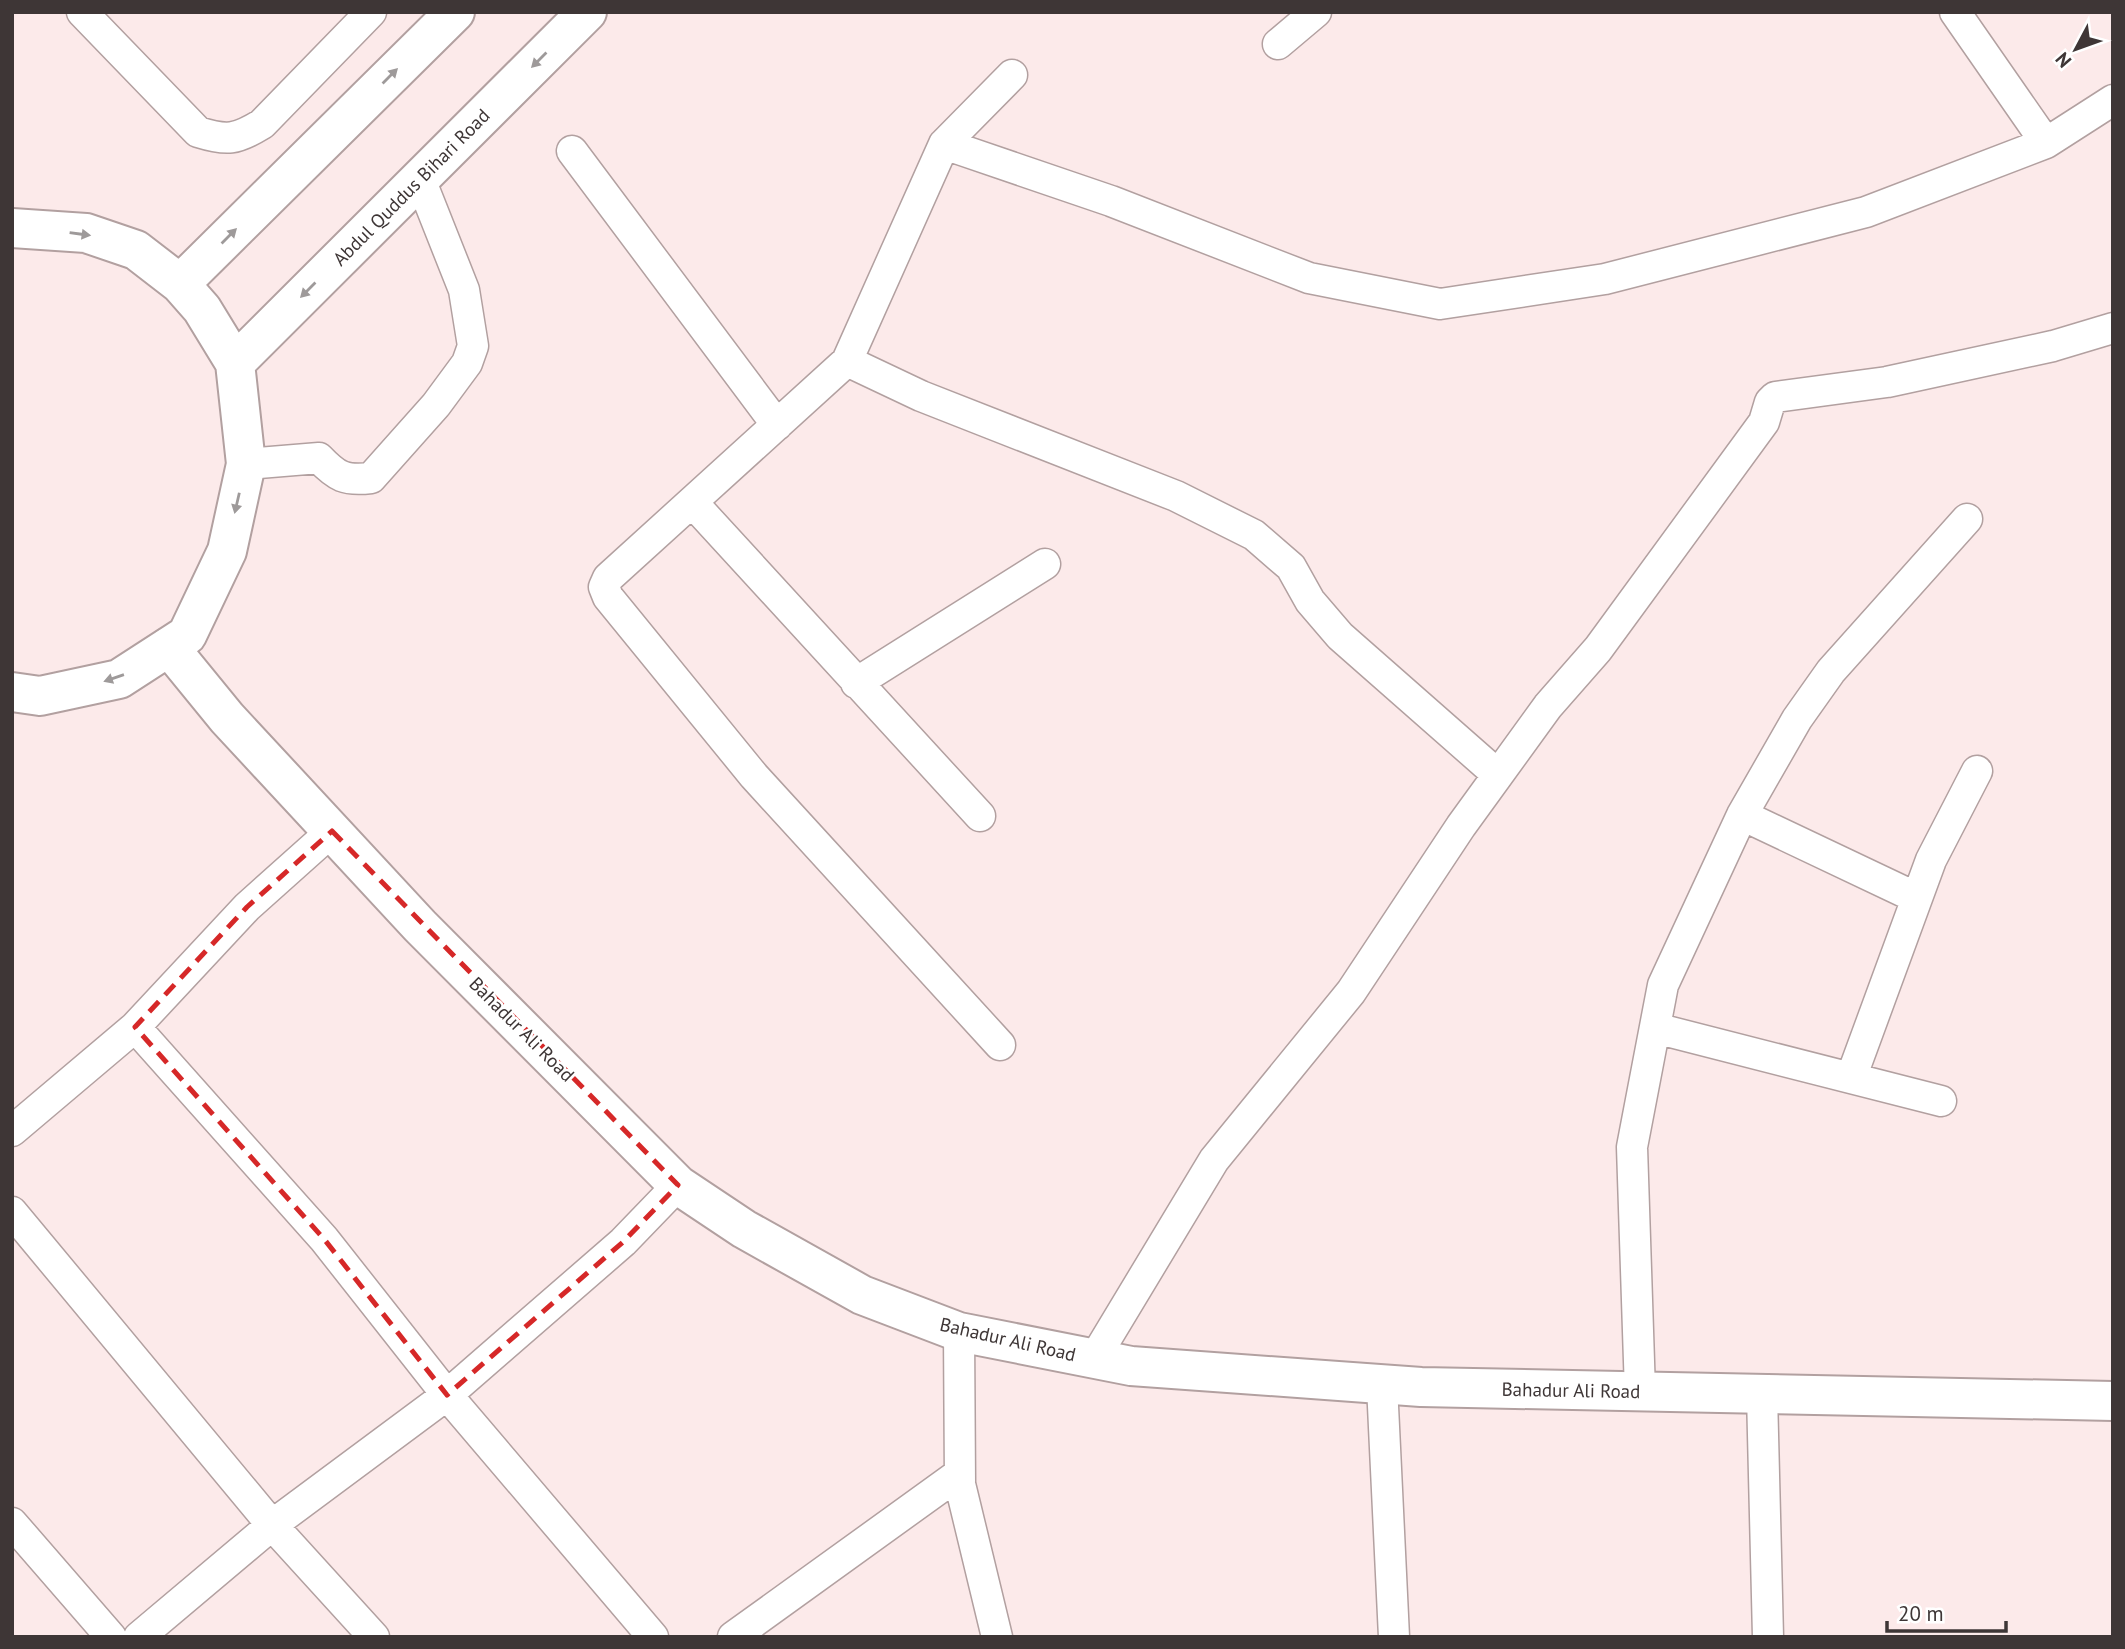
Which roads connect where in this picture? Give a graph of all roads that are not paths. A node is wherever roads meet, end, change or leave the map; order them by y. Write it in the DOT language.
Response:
graph roads {
  1 [pos="82,12"];
  2 [pos="371,12"];
  3 [pos="455,12"];
  4 [pos="587,12"];
  5 [pos="1316,12"];
  6 [pos="1955,12"];
  7 [pos="1278,44"];
  8 [pos="1012,75"];
  9 [pos="2113,100"];
  10 [pos="2046,143"];
  11 [pos="944,144"];
  12 [pos="572,151"];
  13 [pos="420,178"];
  14 [pos="12,228"];
  15 [pos="180,284"];
  16 [pos="2113,328"];
  17 [pos="847,361"];
  18 [pos="235,363"];
  19 [pos="777,425"];
  20 [pos="246,464"];
  21 [pos="692,502"];
  22 [pos="1967,519"];
  23 [pos="1045,564"];
  24 [pos="169,647"];
  25 [pos="856,683"];
  26 [pos="12,692"];
  27 [pos="1977,771"];
  28 [pos="1498,775"];
  29 [pos="1742,815"];
  30 [pos="979,816"];
  31 [pos="332,831"];
  32 [pos="1917,898"];
  33 [pos="135,1027"];
  34 [pos="1655,1028"];
  35 [pos="1000,1045"];
  36 [pos="1851,1079"];
  37 [pos="1941,1101"];
  38 [pos="12,1131"];
  39 [pos="678,1185"];
  40 [pos="12,1212"];
  41 [pos="959,1332"];
  42 [pos="1094,1359"];
  43 [pos="1382,1385"];
  44 [pos="1640,1392"];
  45 [pos="1762,1394"];
  46 [pos="447,1395"];
  47 [pos="2113,1401"];
  48 [pos="960,1474"];
  49 [pos="12,1523"];
  50 [pos="272,1525"];
  51 [pos="111,1637"];
  52 [pos="139,1637"];
  53 [pos="374,1637"];
  54 [pos="653,1637"];
  55 [pos="733,1637"];
  56 [pos="997,1637"];
  57 [pos="1394,1637"];
  58 [pos="1768,1637"];
  1 -- 2 [label="street"];
  15 -- 3 [label="street, one-way"];
  4 -- 13 [label="street, Abdul Quddus Bihari Road, one-way"];
  5 -- 7 [label="street"];
  6 -- 10 [label="street"];
  8 -- 11 [label="street"];
  9 -- 10 [label="street"];
  10 -- 11 [label="street"];
  11 -- 17 [label="street"];
  12 -- 19 [label="street"];
  13 -- 18 [label="street, Abdul Quddus Bihari Road, one-way"];
  13 -- 20 [label="street"];
  14 -- 15 [label="street, one-way"];
  15 -- 18 [label="street"];
  16 -- 28 [label="street"];
  17 -- 19 [label="street"];
  17 -- 28 [label="street"];
  18 -- 20 [label="street"];
  19 -- 21 [label="street"];
  20 -- 24 [label="street, one-way"];
  21 -- 25 [label="street"];
  21 -- 35 [label="street"];
  22 -- 29 [label="street"];
  23 -- 25 [label="street"];
  24 -- 26 [label="street, one-way"];
  24 -- 31 [label="street, Bahadur Ali Road"];
  25 -- 30 [label="street"];
  27 -- 32 [label="street"];
  28 -- 42 [label="street"];
  29 -- 32 [label="street"];
  29 -- 34 [label="street"];
  31 -- 33 [label="street"];
  31 -- 39 [label="street, Bahadur Ali Road"];
  32 -- 36 [label="street"];
  33 -- 38 [label="street"];
  33 -- 46 [label="street"];
  34 -- 36 [label="street"];
  34 -- 44 [label="street"];
  36 -- 37 [label="street"];
  39 -- 41 [label="street, Bahadur Ali Road"];
  39 -- 46 [label="street"];
  40 -- 50 [label="street"];
  41 -- 42 [label="street, Bahadur Ali Road"];
  41 -- 48 [label="street"];
  42 -- 43 [label="street, Bahadur Ali Road"];
  43 -- 44 [label="street, Bahadur Ali Road"];
  43 -- 57 [label="street"];
  44 -- 45 [label="street, Bahadur Ali Road"];
  45 -- 47 [label="street, Bahadur Ali Road"];
  45 -- 58 [label="street"];
  46 -- 50 [label="street"];
  46 -- 54 [label="street"];
  48 -- 55 [label="street"];
  48 -- 56 [label="street"];
  49 -- 51 [label="street"];
  50 -- 52 [label="street"];
  50 -- 53 [label="street"];
}
